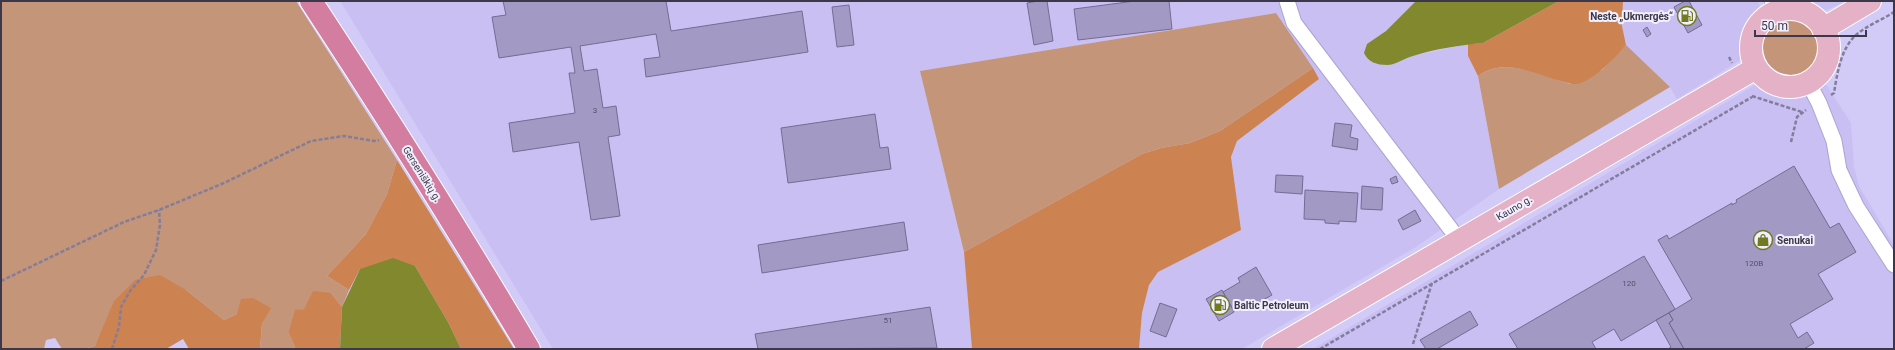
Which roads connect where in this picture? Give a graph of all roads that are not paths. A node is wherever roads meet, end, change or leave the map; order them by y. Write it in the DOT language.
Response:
graph roads {
  1 [pos="311,1"];
  2 [pos="1287,1"];
  3 [pos="1870,1"];
  4 [pos="1778,6"];
  5 [pos="1823,29"];
  6 [pos="1756,68"];
  7 [pos="1808,82"];
  8 [pos="1459,240"];
  9 [pos="1894,265"];
  10 [pos="1277,348"];
  11 [pos="529,349"];
  1 -- 11 [label="highway, Gerseniškių g."];
  2 -- 8 [label="street"];
  3 -- 5 [label="main road"];
  4 -- 5 [label="main road"];
  4 -- 6 [label="main road"];
  5 -- 7 [label="main road"];
  6 -- 7 [label="main road"];
  6 -- 8 [label="main road, Kauno g."];
  7 -- 9 [label="street"];
  8 -- 10 [label="main road, Kauno g."];
}
